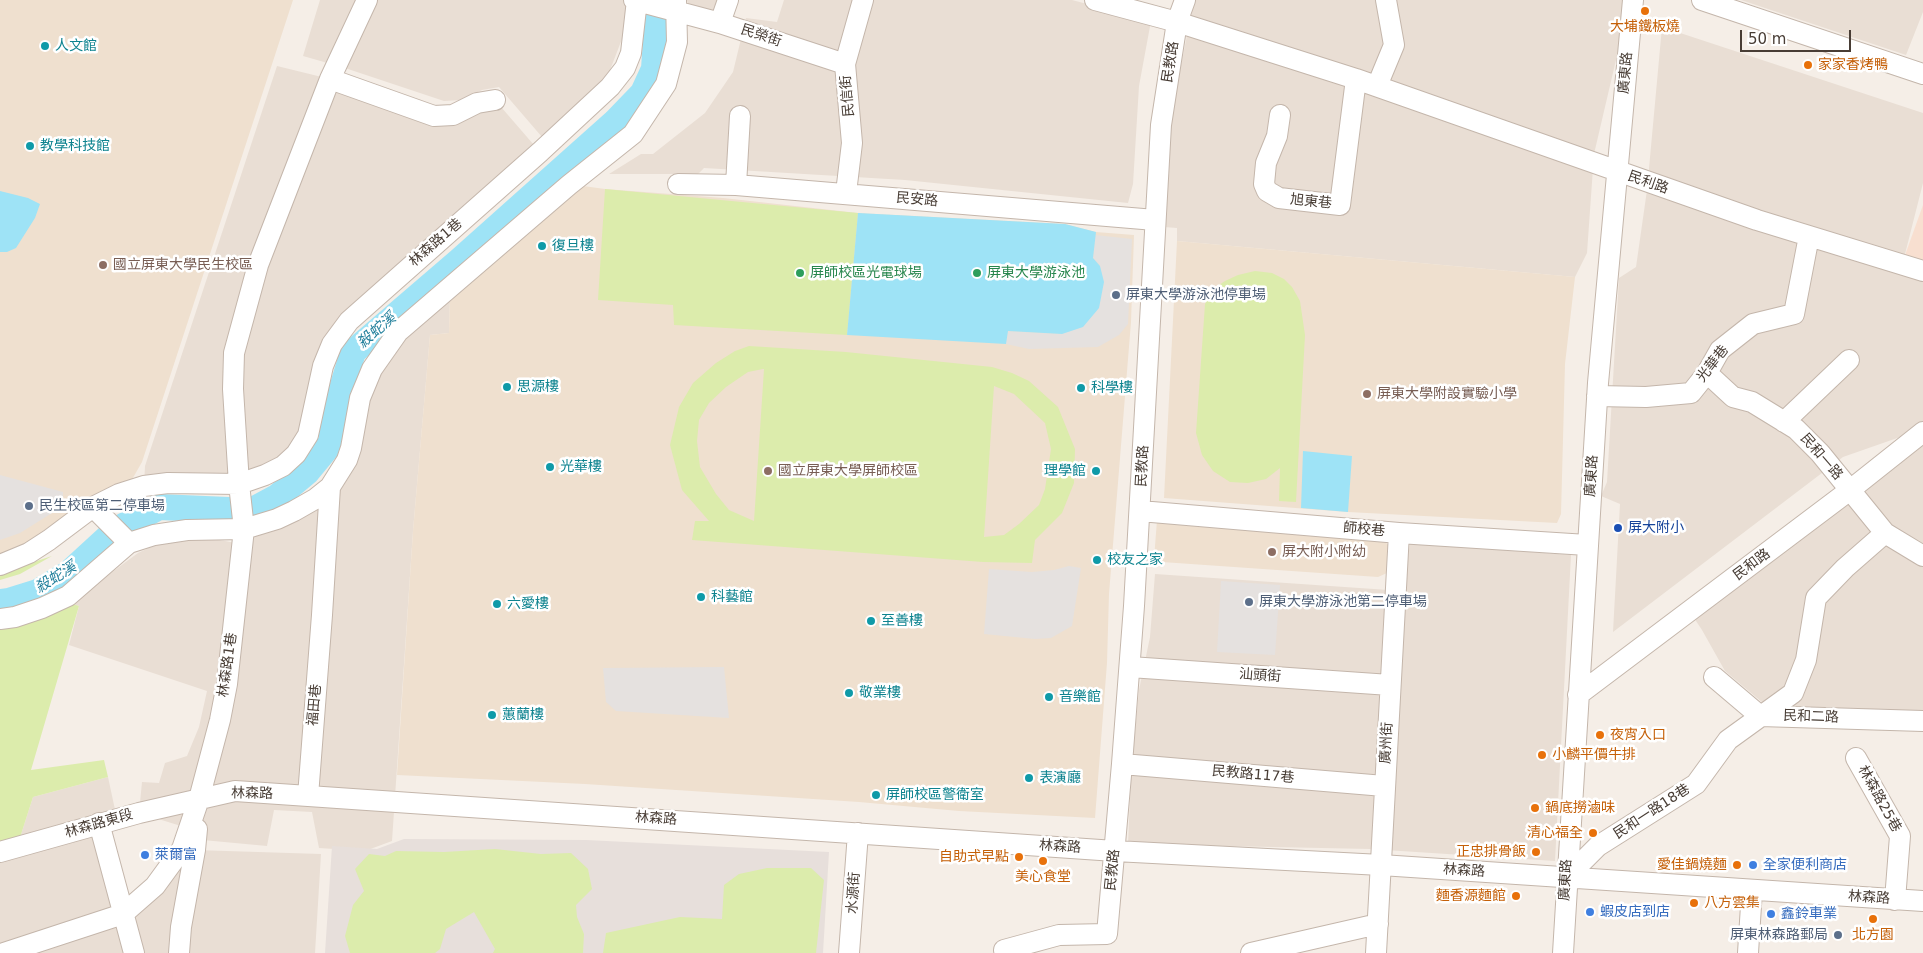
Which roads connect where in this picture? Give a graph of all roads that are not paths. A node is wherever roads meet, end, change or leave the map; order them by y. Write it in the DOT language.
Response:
graph roads {
  1 [pos="367,0"];
  2 [pos="636,0"];
  3 [pos="728,0"];
  4 [pos="863,0"];
  5 [pos="1094,0"];
  6 [pos="1185,0"];
  7 [pos="1633,0"];
  8 [pos="1702,0"];
  9 [pos="1381,1"];
  10 [pos="676,6"];
  11 [pos="1177,22"];
  12 [pos="720,23"];
  13 [pos="845,64"];
  14 [pos="1923,74"];
  15 [pos="330,79"];
  16 [pos="1356,79"];
  17 [pos="1377,86"];
  18 [pos="495,100"];
  19 [pos="1280,115"];
  20 [pos="740,116"];
  21 [pos="1617,173"];
  22 [pos="678,184"];
  23 [pos="736,185"];
  24 [pos="846,193"];
  25 [pos="1155,220"];
  26 [pos="1809,236"];
  27 [pos="1921,267"];
  28 [pos="1849,360"];
  29 [pos="1707,373"];
  30 [pos="1598,396"];
  31 [pos="1784,422"];
  32 [pos="1923,432"];
  33 [pos="239,484"];
  34 [pos="330,487"];
  35 [pos="1850,490"];
  36 [pos="93,507"];
  37 [pos="1140,511"];
  38 [pos="244,529"];
  39 [pos="1399,533"];
  40 [pos="1885,533"];
  41 [pos="129,543"];
  42 [pos="1587,544"];
  43 [pos="1923,556"];
  44 [pos="0,565"];
  45 [pos="0,619"];
  46 [pos="1130,667"];
  47 [pos="1714,677"];
  48 [pos="1390,685"];
  49 [pos="1578,695"];
  50 [pos="1760,716"];
  51 [pos="1923,721"];
  52 [pos="1856,758"];
  53 [pos="1122,764"];
  54 [pos="1384,786"];
  55 [pos="308,796"];
  56 [pos="199,799"];
  57 [pos="99,823"];
  58 [pos="858,833"];
  59 [pos="1115,851"];
  60 [pos="0,852"];
  61 [pos="1381,865"];
  62 [pos="1566,878"];
  63 [pos="1752,890"];
  64 [pos="1895,900"];
  65 [pos="1923,901"];
  66 [pos="122,914"];
  67 [pos="1378,924"];
  68 [pos="1004,950"];
  69 [pos="4,953"];
  70 [pos="134,953"];
  71 [pos="179,953"];
  72 [pos="849,953"];
  73 [pos="1251,953"];
  74 [pos="1376,953"];
  75 [pos="1563,953"];
  76 [pos="1748,953"];
  1 -- 15 [label="street"];
  2 -- 10 [label="street, 民榮街"];
  2 -- 33 [label="street, 林森路1巷"];
  3 -- 12 [label="street"];
  4 -- 13 [label="street, 民信街"];
  5 -- 11 [label="street"];
  6 -- 11 [label="street, 民教路"];
  7 -- 21 [label="street, 廣東路"];
  8 -- 14 [label="street"];
  9 -- 17 [label="street"];
  10 -- 12 [label="street, 民榮街"];
  10 -- 34 [label="street"];
  11 -- 16 [label="street"];
  11 -- 25 [label="street, 民教路"];
  12 -- 13 [label="street, 民榮街"];
  13 -- 24 [label="street, 民信街"];
  15 -- 18 [label="street"];
  15 -- 33 [label="street"];
  16 -- 17 [label="street"];
  16 -- 19 [label="street, 旭東巷"];
  17 -- 21 [label="street, 民利路"];
  20 -- 23 [label="street"];
  21 -- 26 [label="street, 民利路"];
  21 -- 30 [label="street, 廣東路"];
  22 -- 23 [label="street, 民安路"];
  23 -- 24 [label="street, 民安路"];
  24 -- 25 [label="street, 民安路"];
  25 -- 37 [label="street, 民教路"];
  26 -- 27 [label="street, 民利路"];
  26 -- 29 [label="street, 光華巷"];
  28 -- 31 [label="street"];
  29 -- 30 [label="street, 光華巷"];
  29 -- 31 [label="street, 民和一路"];
  30 -- 42 [label="street, 廣東路"];
  31 -- 35 [label="street, 民和一路"];
  32 -- 35 [label="street, 民和路"];
  33 -- 36 [label="street, 林森路1巷"];
  33 -- 38 [label="street, 林森路1巷"];
  34 -- 38 [label="street"];
  34 -- 55 [label="street, 福田巷"];
  35 -- 40 [label="street, 民和一路"];
  35 -- 49 [label="street, 民和路"];
  36 -- 41 [label="street"];
  36 -- 44 [label="street, 林森路1巷"];
  37 -- 39 [label="street, 師校巷"];
  37 -- 46 [label="street, 民教路"];
  38 -- 41 [label="street"];
  38 -- 56 [label="street, 林森路1巷"];
  39 -- 42 [label="street, 師校巷"];
  39 -- 48 [label="street, 廣州街"];
  40 -- 43 [label="street, 民和一路"];
  40 -- 50 [label="street, 民和一路18巷"];
  41 -- 45 [label="street"];
  42 -- 49 [label="street, 廣東路"];
  46 -- 48 [label="street, 汕頭街"];
  46 -- 53 [label="street, 民教路"];
  47 -- 50 [label="street"];
  48 -- 54 [label="street, 廣州街"];
  49 -- 62 [label="street, 廣東路"];
  50 -- 51 [label="street, 民和二路"];
  50 -- 62 [label="street, 民和一路18巷"];
  52 -- 64 [label="street, 林森路25巷"];
  53 -- 54 [label="street, 民教路117巷"];
  53 -- 59 [label="street, 民教路"];
  54 -- 61 [label="street, 廣州街"];
  55 -- 56 [label="street, 林森路"];
  55 -- 58 [label="street, 林森路"];
  56 -- 57 [label="street, 林森路東段"];
  56 -- 66 [label="street"];
  56 -- 71 [label="street"];
  57 -- 60 [label="street, 林森路東段"];
  57 -- 66 [label="street"];
  58 -- 59 [label="street, 林森路"];
  58 -- 72 [label="street, 水源街"];
  59 -- 61 [label="street, 林森路"];
  59 -- 68 [label="street, 民教路"];
  61 -- 62 [label="street, 林森路"];
  61 -- 67 [label="street, 廣州街"];
  62 -- 63 [label="street, 林森路"];
  62 -- 75 [label="street, 廣東路"];
  63 -- 64 [label="street, 林森路"];
  63 -- 76 [label="street"];
  64 -- 65 [label="street, 林森路"];
  66 -- 69 [label="street"];
  66 -- 70 [label="street"];
  67 -- 73 [label="street"];
  67 -- 74 [label="street, 廣州街"];
}
